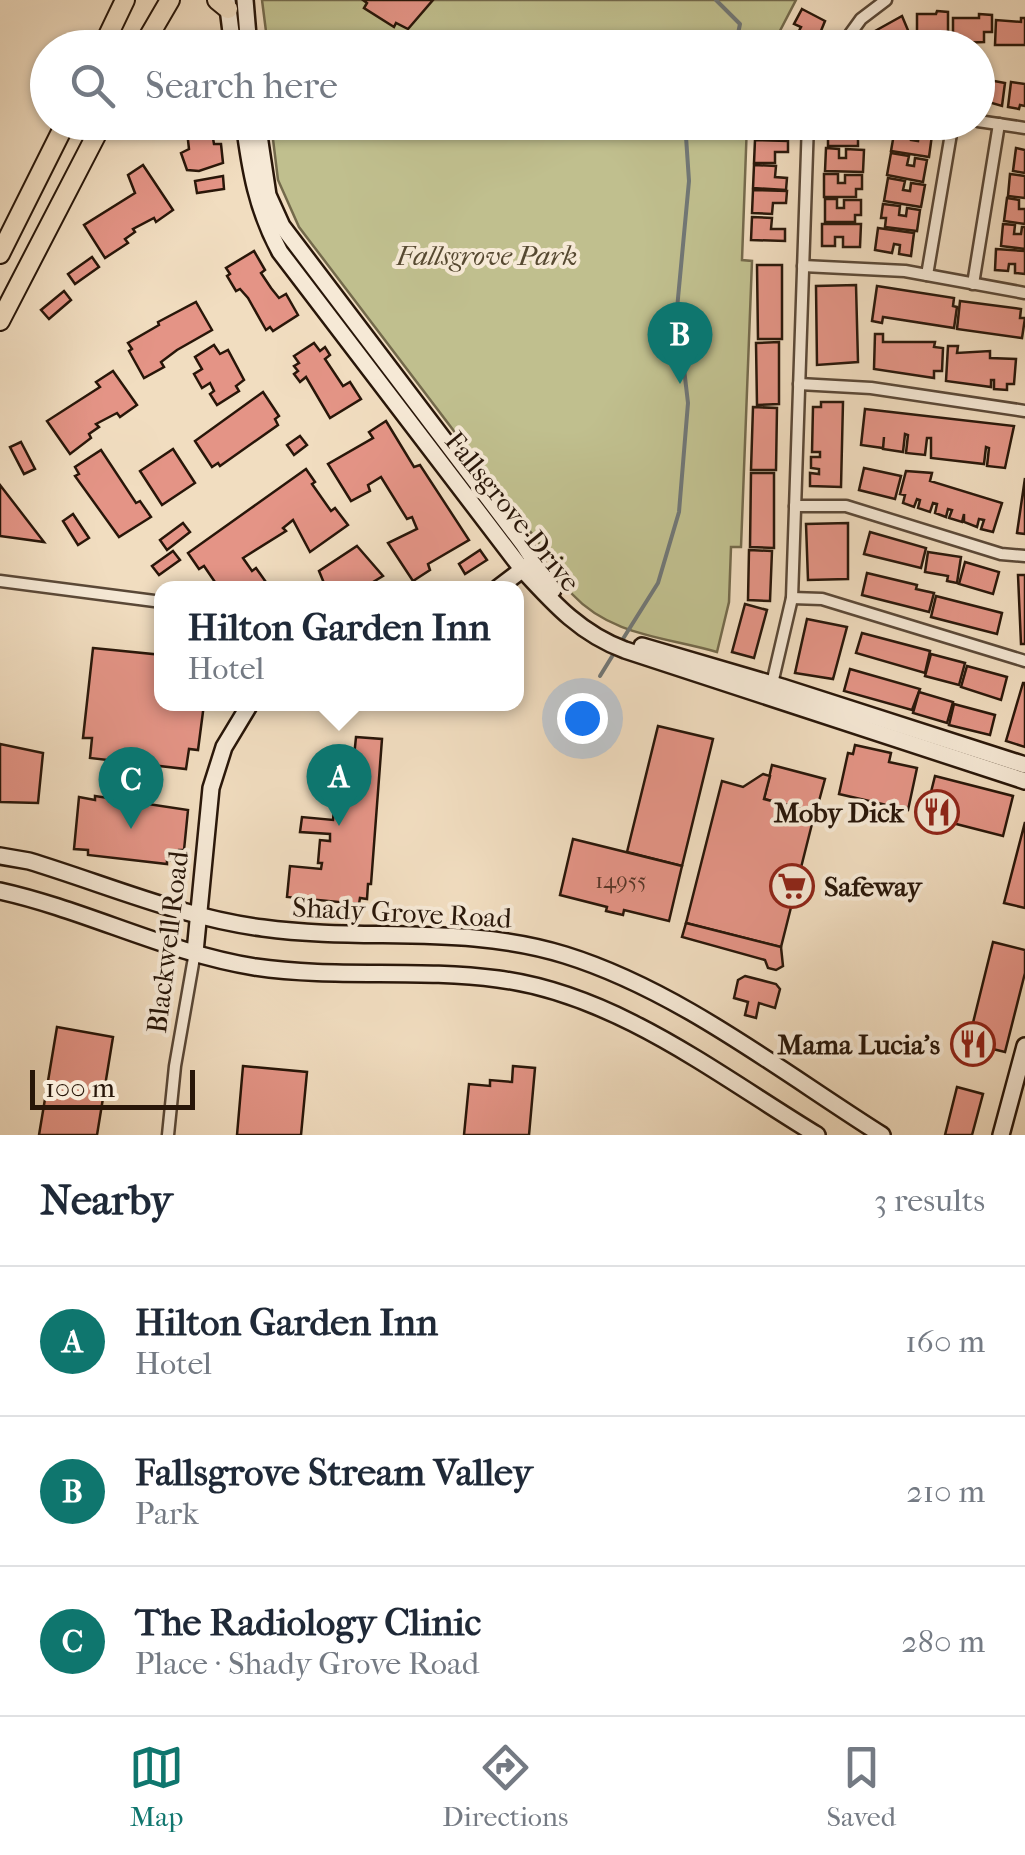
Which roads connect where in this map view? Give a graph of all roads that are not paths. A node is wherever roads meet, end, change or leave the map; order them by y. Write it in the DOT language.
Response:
graph roads {
  1 [pos="125,0"];
  2 [pos="170,0"];
  3 [pos="180,0"];
  4 [pos="886,0"];
  5 [pos="229,2"];
  6 [pos="158,20"];
  7 [pos="111,30"];
  8 [pos="152,30"];
  9 [pos="231,30"];
  10 [pos="242,30"];
  11 [pos="853,30"];
  12 [pos="995,123"];
  13 [pos="999,124"];
  14 [pos="1025,128"];
  15 [pos="57,140"];
  16 [pos="94,140"];
  17 [pos="246,140"];
  18 [pos="260,140"];
  19 [pos="808,140"];
  20 [pos="950,140"];
  21 [pos="0,254"];
  22 [pos="804,266"];
  23 [pos="927,275"];
  24 [pos="973,284"];
  25 [pos="1025,294"];
  26 [pos="0,321"];
  27 [pos="800,384"];
  28 [pos="1025,411"];
  29 [pos="795,506"];
  30 [pos="1025,556"];
  31 [pos="528,566"];
  32 [pos="0,581"];
  33 [pos="508,581"];
  34 [pos="792,598"];
  35 [pos="154,601"];
  36 [pos="1025,661"];
  37 [pos="770,691"];
  38 [pos="246,711"];
  39 [pos="1025,765"];
  40 [pos="1025,781"];
  41 [pos="0,856"];
  42 [pos="0,891"];
  43 [pos="198,914"];
  44 [pos="195,952"];
  45 [pos="1025,1046"];
  46 [pos="168,1135"];
  47 [pos="817,1135"];
  48 [pos="882,1135"];
  49 [pos="1001,1135"];
  1 -- 7 [label="main road"];
  2 -- 6 [label="main road"];
  3 -- 6 [label="main road"];
  4 -- 11 [label="street"];
  5 -- 9 [label="street"];
  5 -- 10 [label="street"];
  6 -- 8 [label="main road"];
  12 -- 13 [label="street"];
  13 -- 14 [label="street"];
  13 -- 24 [label="street"];
  15 -- 21 [label="main road"];
  16 -- 26 [label="main road"];
  17 -- 31 [label="street, Fallsgrove Drive"];
  18 -- 31 [label="street, Fallsgrove Drive"];
  19 -- 22 [label="street"];
  20 -- 23 [label="street"];
  22 -- 23 [label="street"];
  22 -- 27 [label="street"];
  23 -- 24 [label="street"];
  24 -- 25 [label="street"];
  27 -- 28 [label="street"];
  27 -- 29 [label="street"];
  29 -- 30 [label="street"];
  29 -- 34 [label="street"];
  31 -- 33 [label="street"];
  31 -- 37 [label="street, Fallsgrove Drive"];
  32 -- 35 [label="street"];
  34 -- 36 [label="street"];
  34 -- 37 [label="street"];
  37 -- 39 [label="street, Fallsgrove Drive"];
  37 -- 40 [label="street, Fallsgrove Drive"];
  38 -- 43 [label="street, Blackwell Road"];
  41 -- 43 [label="street, Shady Grove Road"];
  42 -- 44 [label="street"];
  43 -- 44 [label="street, Blackwell Road"];
  43 -- 48 [label="street, Shady Grove Road"];
  44 -- 46 [label="street, Blackwell Road"];
  44 -- 47 [label="street"];
  45 -- 49 [label="street"];
}
